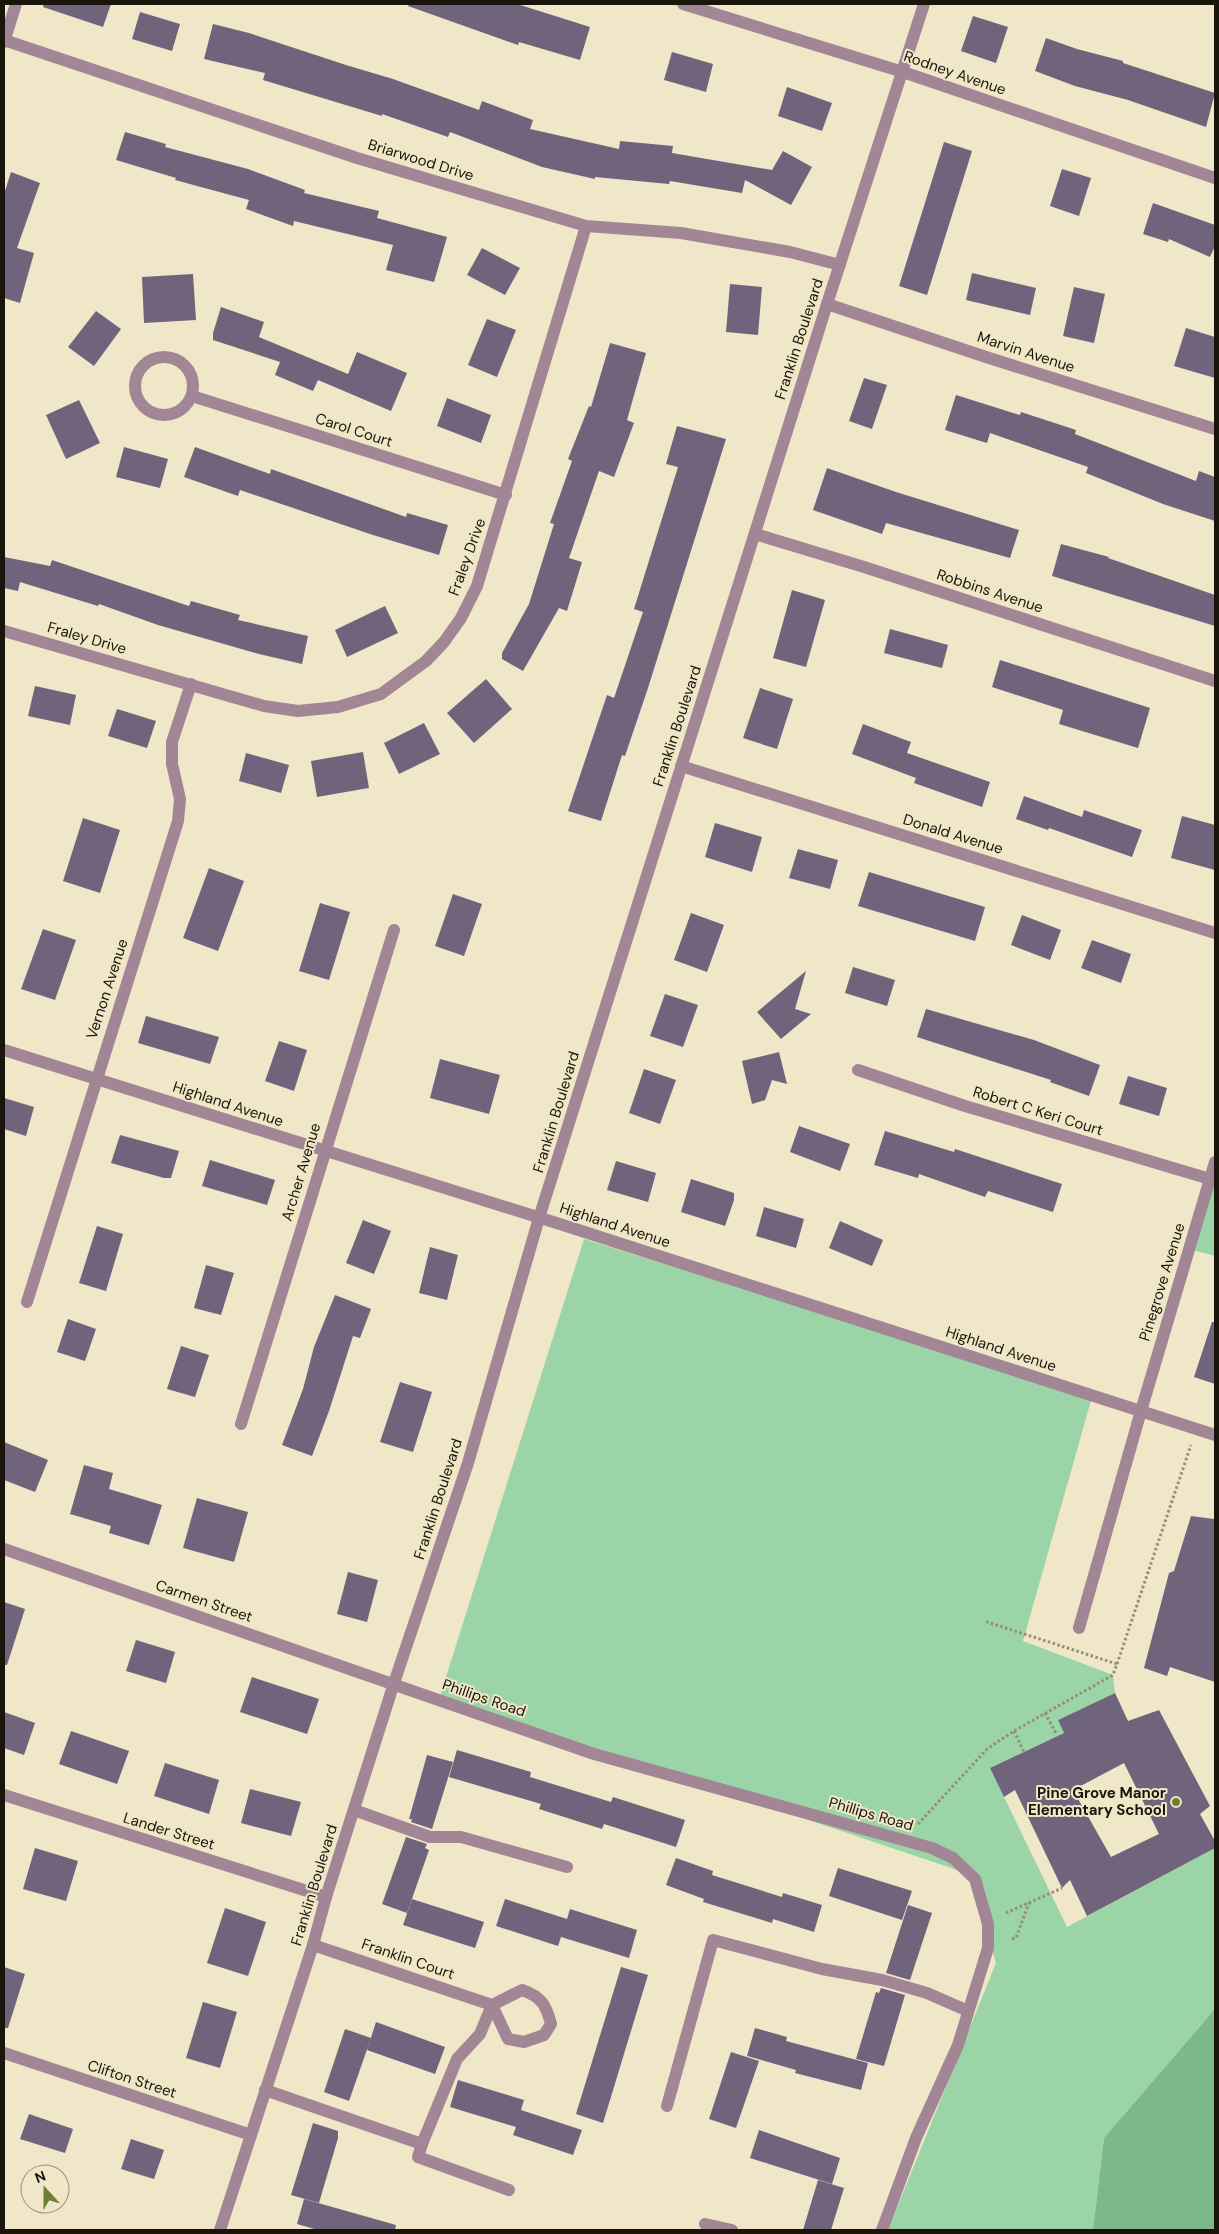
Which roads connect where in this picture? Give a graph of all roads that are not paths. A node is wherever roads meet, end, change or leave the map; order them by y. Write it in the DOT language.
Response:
graph roads {
  1 [pos="16,4"];
  2 [pos="683,4"];
  3 [pos="924,4"];
  4 [pos="4,41"];
  5 [pos="903,72"];
  6 [pos="1215,178"];
  7 [pos="586,226"];
  8 [pos="840,265"];
  9 [pos="827,304"];
  10 [pos="192,396"];
  11 [pos="1215,429"];
  12 [pos="506,495"];
  13 [pos="755,534"];
  14 [pos="4,631"];
  15 [pos="1215,681"];
  16 [pos="191,684"];
  17 [pos="681,766"];
  18 [pos="394,930"];
  19 [pos="1215,933"];
  20 [pos="4,1050"];
  21 [pos="858,1070"];
  22 [pos="95,1079"];
  23 [pos="324,1151"];
  24 [pos="1215,1162"];
  25 [pos="1210,1179"];
  26 [pos="539,1218"];
  27 [pos="27,1302"];
  28 [pos="1140,1411"];
  29 [pos="241,1424"];
  30 [pos="1215,1435"];
  31 [pos="4,1549"];
  32 [pos="1079,1628"];
  33 [pos="394,1683"];
  34 [pos="4,1795"];
  35 [pos="354,1810"];
  36 [pos="567,1867"];
  37 [pos="326,1897"];
  38 [pos="313,1945"];
  39 [pos="492,2005"];
  40 [pos="968,2012"];
  41 [pos="4,2053"];
  42 [pos="265,2090"];
  43 [pos="667,2106"];
  44 [pos="251,2135"];
  45 [pos="422,2144"];
  46 [pos="510,2190"];
  47 [pos="705,2224"];
  48 [pos="220,2230"];
  49 [pos="732,2230"];
  50 [pos="882,2230"];
  1 -- 4 [label="street"];
  2 -- 5 [label="street, Rodney Avenue"];
  3 -- 5 [label="street, Franklin Boulevard"];
  4 -- 7 [label="street, Briarwood Drive"];
  5 -- 6 [label="street, Rodney Avenue"];
  5 -- 8 [label="street, Franklin Boulevard"];
  7 -- 8 [label="street, Briarwood Drive"];
  7 -- 12 [label="street, Fraley Drive"];
  8 -- 9 [label="street, Franklin Boulevard"];
  9 -- 11 [label="street, Marvin Avenue"];
  9 -- 13 [label="street, Franklin Boulevard"];
  10 -- 10 [label="street"];
  10 -- 12 [label="street, Carol Court"];
  12 -- 16 [label="street, Fraley Drive"];
  13 -- 15 [label="street, Robbins Avenue"];
  13 -- 17 [label="street, Franklin Boulevard"];
  14 -- 16 [label="street, Fraley Drive"];
  16 -- 22 [label="street, Vernon Avenue"];
  17 -- 19 [label="street, Donald Avenue"];
  17 -- 26 [label="street, Franklin Boulevard"];
  18 -- 23 [label="street, Archer Avenue"];
  20 -- 22 [label="street, Highland Avenue"];
  21 -- 25 [label="street, Robert C Keri Court"];
  22 -- 23 [label="street, Highland Avenue"];
  22 -- 27 [label="street, Vernon Avenue"];
  23 -- 26 [label="street, Highland Avenue"];
  23 -- 29 [label="street, Archer Avenue"];
  24 -- 25 [label="street, Pinegrove Avenue"];
  25 -- 28 [label="street, Pinegrove Avenue"];
  26 -- 28 [label="street, Highland Avenue"];
  26 -- 33 [label="street, Franklin Boulevard"];
  28 -- 30 [label="street, Highland Avenue"];
  28 -- 32 [label="street, Pinegrove Avenue"];
  31 -- 33 [label="street, Carmen Street"];
  33 -- 35 [label="street, Franklin Boulevard"];
  33 -- 40 [label="street, Phillips Road"];
  34 -- 37 [label="street, Lander Street"];
  35 -- 36 [label="street"];
  35 -- 37 [label="street, Franklin Boulevard"];
  37 -- 38 [label="street, Franklin Boulevard"];
  38 -- 39 [label="street, Franklin Court"];
  38 -- 42 [label="street, Franklin Boulevard"];
  39 -- 39 [label="street"];
  39 -- 45 [label="street"];
  40 -- 43 [label="street"];
  40 -- 50 [label="street, Phillips Road"];
  41 -- 44 [label="street, Clifton Street"];
  42 -- 44 [label="street, Franklin Boulevard"];
  42 -- 45 [label="street"];
  44 -- 48 [label="street, Franklin Boulevard"];
  45 -- 46 [label="street"];
  47 -- 49 [label="street"];
}
